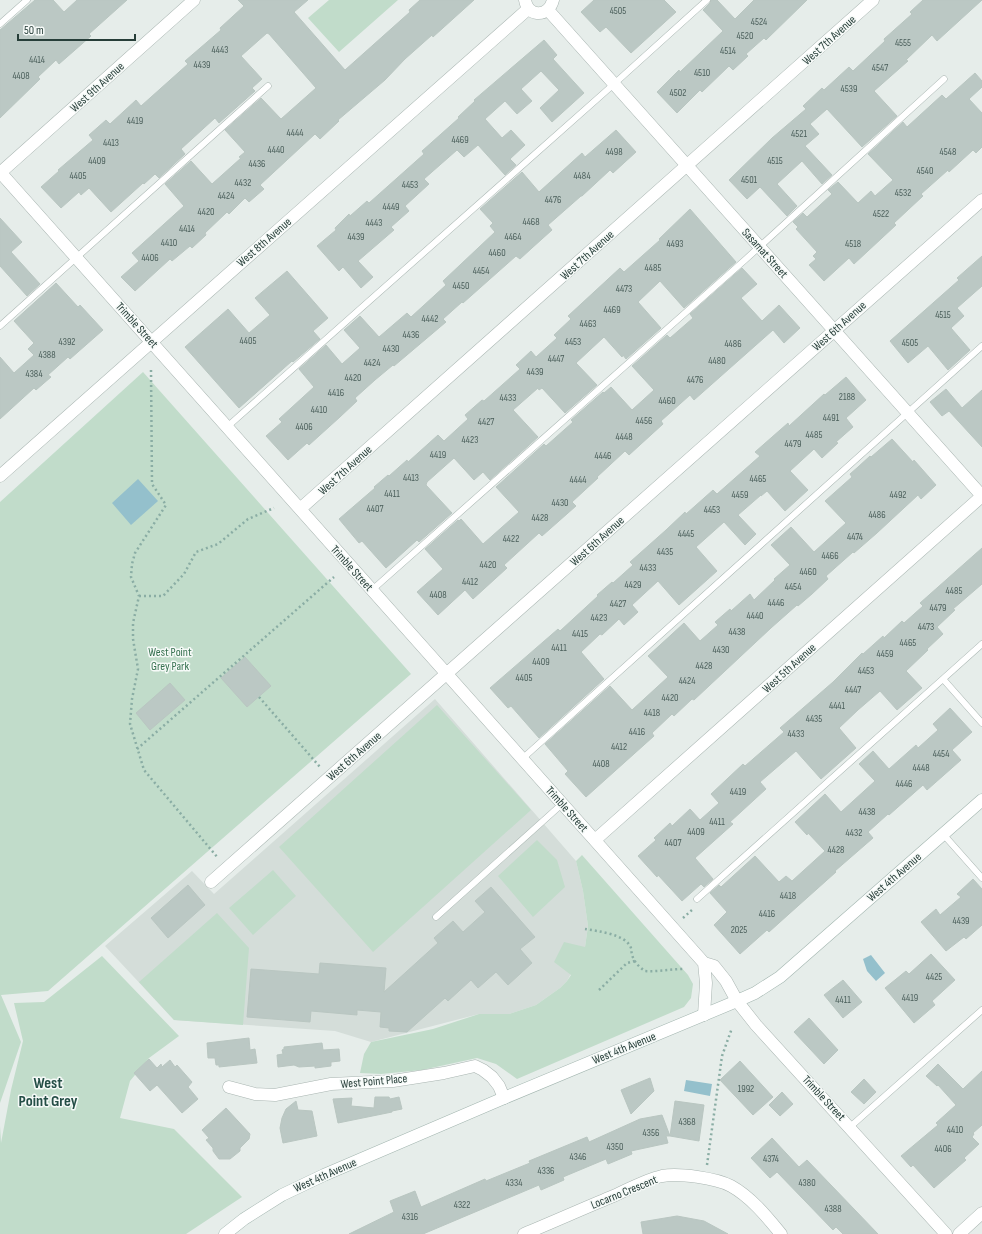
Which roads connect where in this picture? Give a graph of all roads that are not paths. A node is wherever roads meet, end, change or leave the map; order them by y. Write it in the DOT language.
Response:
graph roads {
  1 [pos="27,0"];
  2 [pos="194,0"];
  3 [pos="708,0"];
  4 [pos="873,0"];
  5 [pos="527,4"];
  6 [pos="551,5"];
  7 [pos="0,24"];
  8 [pos="944,79"];
  9 [pos="614,84"];
  10 [pos="268,86"];
  11 [pos="688,166"];
  12 [pos="0,172"];
  13 [pos="982,200"];
  14 [pos="760,247"];
  15 [pos="77,258"];
  16 [pos="0,326"];
  17 [pos="834,330"];
  18 [pos="151,342"];
  19 [pos="982,346"];
  20 [pos="907,412"];
  21 [pos="227,427"];
  22 [pos="0,476"];
  23 [pos="982,496"];
  24 [pos="300,509"];
  25 [pos="372,590"];
  26 [pos="982,644"];
  27 [pos="447,674"];
  28 [pos="943,678"];
  29 [pos="982,723"];
  30 [pos="522,759"];
  31 [pos="981,803"];
  32 [pos="562,804"];
  33 [pos="943,834"];
  34 [pos="595,840"];
  35 [pos="982,878"];
  36 [pos="211,882"];
  37 [pos="697,899"];
  38 [pos="436,917"];
  39 [pos="704,963"];
  40 [pos="737,1001"];
  41 [pos="982,1010"];
  42 [pos="704,1015"];
  43 [pos="229,1087"];
  44 [pos="504,1098"];
  45 [pos="850,1127"];
  46 [pos="982,1213"];
  47 [pos="225,1234"];
  48 [pos="524,1234"];
  49 [pos="781,1234"];
  50 [pos="946,1234"];
  51 [pos="959,1234"];
  1 -- 7 [label="lane"];
  2 -- 12 [label="street, West 9th Avenue"];
  3 -- 9 [label="lane"];
  4 -- 11 [label="street, West 7th Avenue"];
  5 -- 6 [label="street"];
  5 -- 18 [label="street, West 8th Avenue"];
  6 -- 9 [label="street, Sasamat Street"];
  8 -- 14 [label="lane"];
  9 -- 11 [label="street, Sasamat Street"];
  9 -- 21 [label="lane"];
  10 -- 15 [label="lane"];
  11 -- 14 [label="street, Sasamat Street"];
  11 -- 24 [label="street, West 7th Avenue"];
  12 -- 15 [label="street, Trimble Street"];
  13 -- 17 [label="street, West 6th Avenue"];
  14 -- 17 [label="street, Sasamat Street"];
  14 -- 25 [label="lane"];
  15 -- 16 [label="lane"];
  15 -- 18 [label="street, Trimble Street"];
  17 -- 20 [label="street, Sasamat Street"];
  17 -- 27 [label="street, West 6th Avenue"];
  18 -- 21 [label="street, Trimble Street"];
  18 -- 22 [label="street, West 8th Avenue"];
  19 -- 20 [label="lane"];
  20 -- 23 [label="street, Sasamat Street"];
  20 -- 30 [label="lane"];
  21 -- 24 [label="street, Trimble Street"];
  23 -- 34 [label="street, West 5th Avenue"];
  24 -- 25 [label="street, Trimble Street"];
  25 -- 27 [label="street, Trimble Street"];
  26 -- 28 [label="lane"];
  27 -- 30 [label="street, Trimble Street"];
  27 -- 36 [label="street, West 6th Avenue"];
  28 -- 29 [label="lane"];
  28 -- 37 [label="lane"];
  30 -- 32 [label="street, Trimble Street"];
  31 -- 33 [label="street, West 4th Avenue"];
  32 -- 34 [label="street, Trimble Street"];
  32 -- 38 [label="lane"];
  33 -- 35 [label="lane"];
  33 -- 40 [label="street, West 4th Avenue"];
  34 -- 39 [label="street, Trimble Street"];
  39 -- 40 [label="street, Trimble Street"];
  39 -- 42 [label="street"];
  40 -- 42 [label="street, West 4th Avenue"];
  40 -- 45 [label="street, Trimble Street"];
  41 -- 45 [label="lane"];
  42 -- 44 [label="street, West 4th Avenue"];
  43 -- 44 [label="street, West Point Place"];
  44 -- 47 [label="street, West 4th Avenue"];
  45 -- 50 [label="street, Trimble Street"];
  46 -- 51 [label="street"];
  48 -- 49 [label="street, Locarno Crescent"];
}
